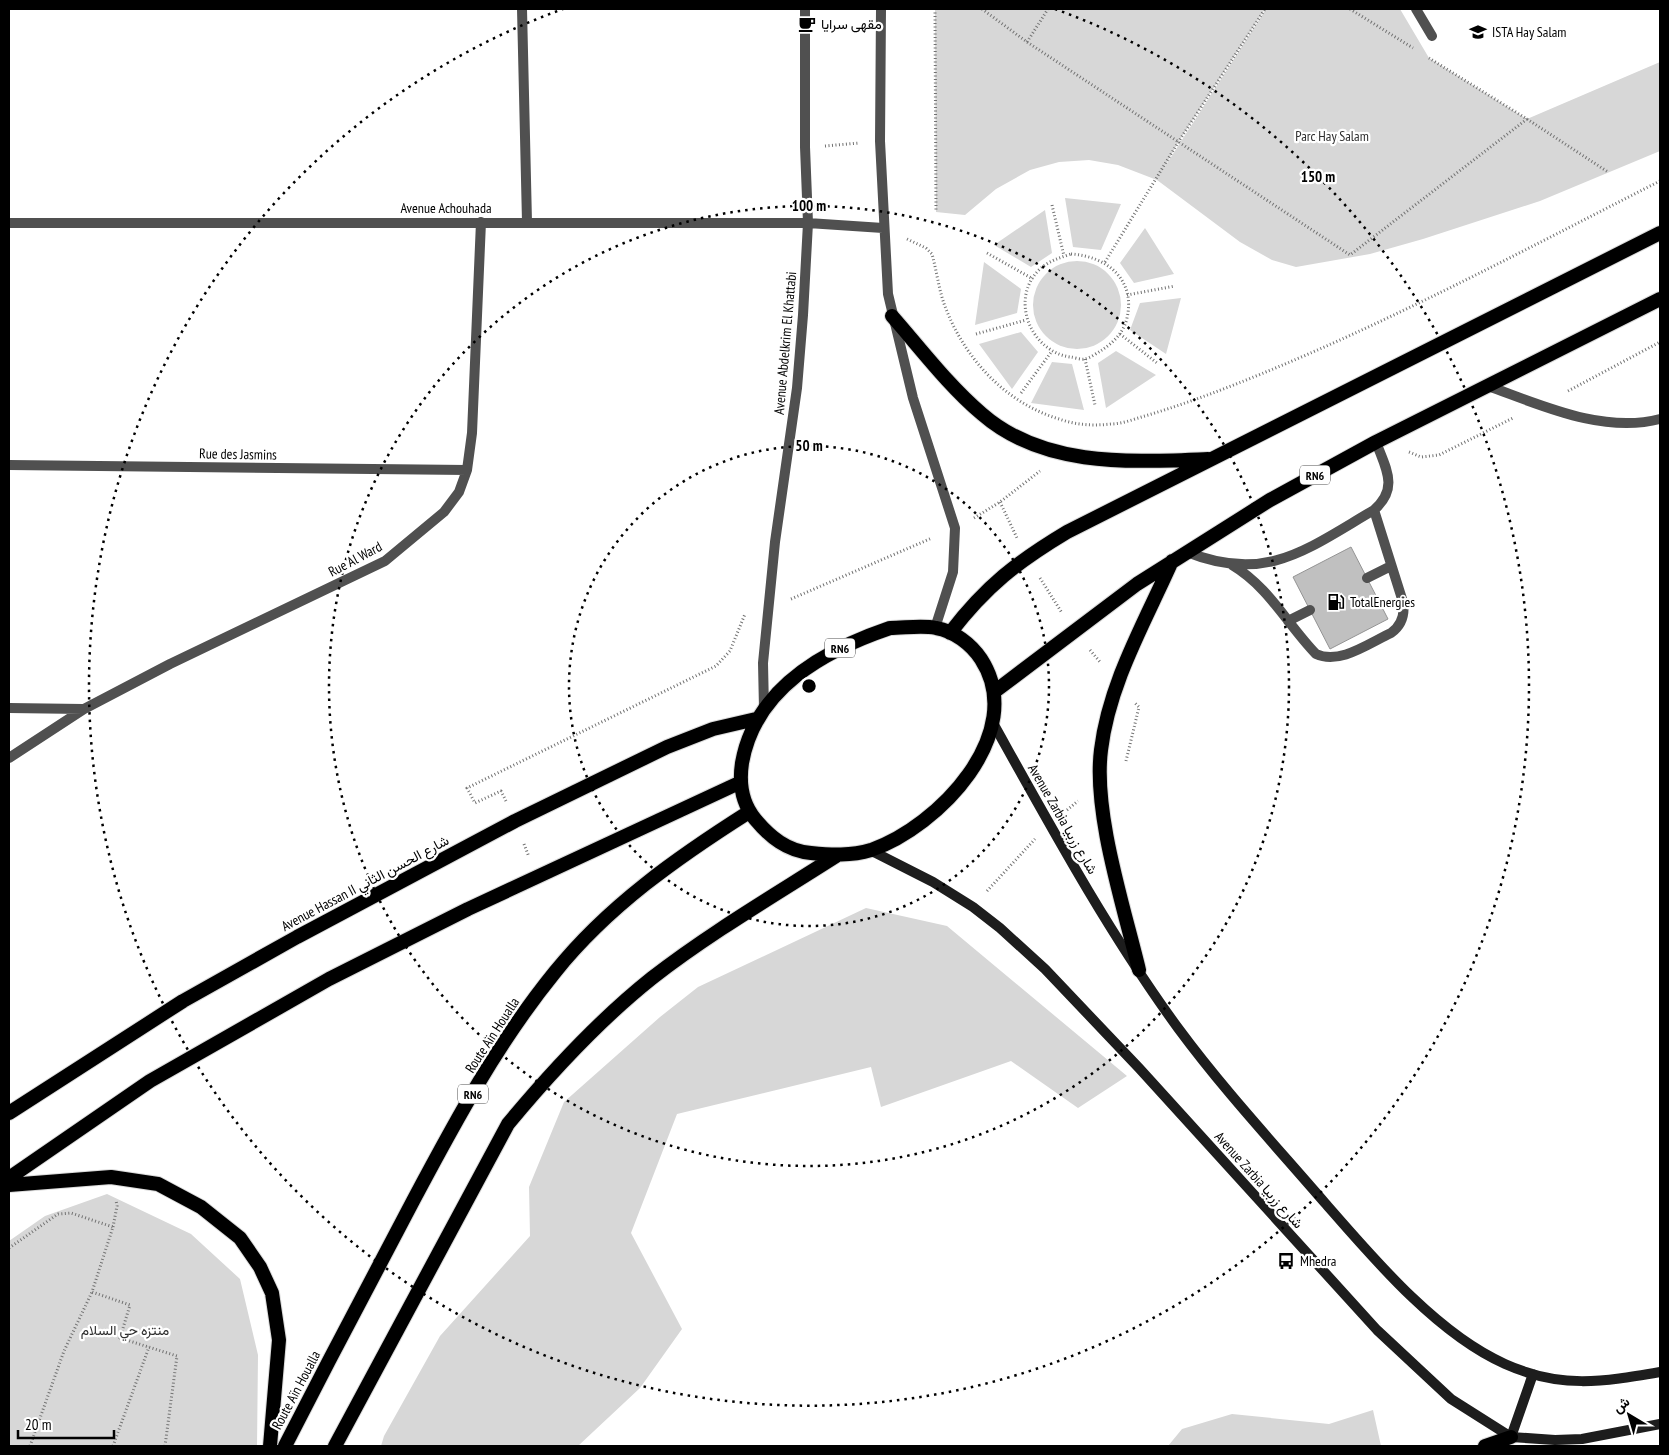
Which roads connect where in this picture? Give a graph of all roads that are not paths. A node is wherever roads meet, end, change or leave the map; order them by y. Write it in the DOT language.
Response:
graph roads {
  1 [pos="522,9"];
  2 [pos="805,9"];
  3 [pos="881,9"];
  4 [pos="1416,9"];
  5 [pos="1432,36"];
  6 [pos="481,222"];
  7 [pos="526,222"];
  8 [pos="9,223"];
  9 [pos="808,223"];
  10 [pos="883,228"];
  11 [pos="1660,232"];
  12 [pos="1660,299"];
  13 [pos="892,316"];
  14 [pos="1488,386"];
  15 [pos="1660,419"];
  16 [pos="1376,442"];
  17 [pos="1214,459"];
  18 [pos="9,465"];
  19 [pos="467,470"];
  20 [pos="1374,510"];
  21 [pos="1187,552"];
  22 [pos="1172,561"];
  23 [pos="1232,565"];
  24 [pos="1391,566"];
  25 [pos="1367,578"];
  26 [pos="1310,610"];
  27 [pos="1288,621"];
  28 [pos="935,628"];
  29 [pos="950,633"];
  30 [pos="994,692"];
  31 [pos="9,708"];
  32 [pos="84,710"];
  33 [pos="760,714"];
  34 [pos="993,723"];
  35 [pos="9,758"];
  36 [pos="739,783"];
  37 [pos="749,812"];
  38 [pos="870,850"];
  39 [pos="836,856"];
  40 [pos="1138,970"];
  41 [pos="9,1114"];
  42 [pos="9,1178"];
  43 [pos="9,1185"];
  44 [pos="1660,1372"];
  45 [pos="1533,1374"];
  46 [pos="1660,1424"];
  47 [pos="1512,1441"];
  48 [pos="270,1446"];
  49 [pos="285,1446"];
  50 [pos="335,1446"];
  51 [pos="1485,1446"];
  1 -- 7 [label="street"];
  2 -- 9 [label="street, Avenue Abdelkrim El Khattabi"];
  3 -- 10 [label="street"];
  4 -- 5 [label="street"];
  6 -- 7 [label="street, Avenue Achouhada"];
  6 -- 8 [label="street, Avenue Achouhada"];
  6 -- 19 [label="street, Rue Al Ward"];
  7 -- 9 [label="street, Avenue Achouhada"];
  9 -- 10 [label="street, Avenue Achouhada"];
  9 -- 33 [label="street, Avenue Abdelkrim El Khattabi"];
  10 -- 13 [label="street"];
  11 -- 17 [label="highway"];
  12 -- 14 [label="highway, RN6"];
  13 -- 17 [label="highway"];
  13 -- 28 [label="street"];
  14 -- 15 [label="street"];
  14 -- 16 [label="highway, RN6"];
  16 -- 20 [label="street"];
  16 -- 21 [label="highway, RN6"];
  17 -- 29 [label="highway"];
  18 -- 19 [label="street, Rue des Jasmins"];
  19 -- 32 [label="street, Rue Al Ward"];
  20 -- 23 [label="street"];
  20 -- 24 [label="street"];
  21 -- 22 [label="highway, RN6"];
  21 -- 23 [label="street"];
  22 -- 30 [label="highway, RN6"];
  22 -- 40 [label="highway"];
  23 -- 27 [label="street"];
  24 -- 25 [label="street"];
  24 -- 27 [label="street"];
  26 -- 27 [label="street"];
  28 -- 29 [label="highway, RN6"];
  28 -- 33 [label="highway, RN6"];
  29 -- 30 [label="highway, RN6"];
  30 -- 34 [label="highway, RN6"];
  31 -- 32 [label="street"];
  32 -- 35 [label="street, Rue Al Ward"];
  33 -- 36 [label="highway, RN6"];
  33 -- 41 [label="highway, Avenue Hassan II شارع الحسن الثاني"];
  34 -- 38 [label="highway, RN6"];
  34 -- 40 [label="main road, Avenue Zarbia شارع زربيا"];
  36 -- 37 [label="highway, RN6"];
  36 -- 42 [label="highway"];
  37 -- 39 [label="highway, RN6"];
  37 -- 49 [label="highway, Route Aïn Houalla / RN6"];
  38 -- 39 [label="highway, RN6"];
  38 -- 47 [label="main road, Avenue Zarbia شارع زربيا"];
  39 -- 50 [label="highway, RN6"];
  40 -- 45 [label="main road, Avenue Zarbia شارع زربيا"];
  43 -- 48 [label="highway"];
  44 -- 45 [label="main road, Avenue Zarbia شارع زربيا"];
  45 -- 47 [label="main road"];
  46 -- 47 [label="main road, Avenue Zarbia شارع زربيا"];
  47 -- 51 [label="highway"];
}
